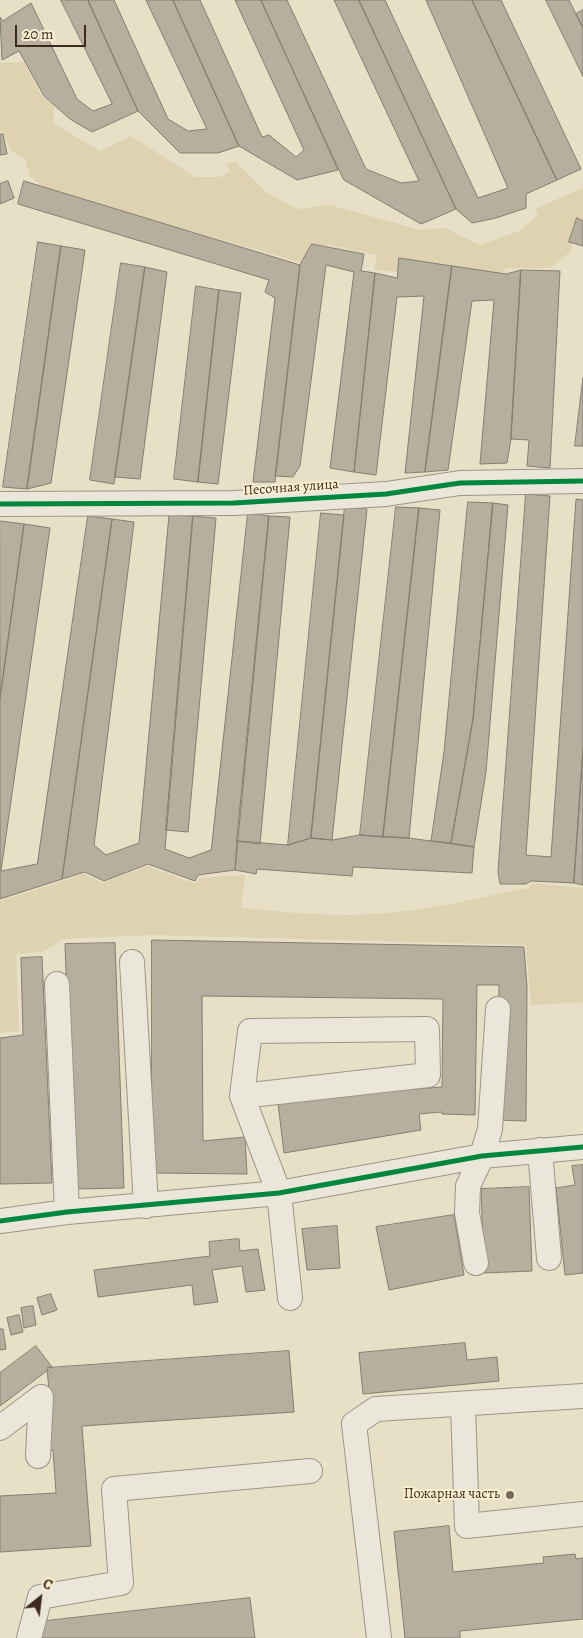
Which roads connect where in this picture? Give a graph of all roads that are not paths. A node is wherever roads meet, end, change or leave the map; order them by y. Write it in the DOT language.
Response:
graph roads {
  1 [pos="583,481"];
  2 [pos="0,504"];
  3 [pos="132,962"];
  4 [pos="57,984"];
  5 [pos="498,1009"];
  6 [pos="242,1096"];
  7 [pos="583,1146"];
  8 [pos="540,1150"];
  9 [pos="482,1156"];
  10 [pos="279,1193"];
  11 [pos="146,1206"];
  12 [pos="66,1212"];
  13 [pos="0,1221"];
  14 [pos="549,1258"];
  15 [pos="476,1263"];
  16 [pos="290,1298"];
  17 [pos="583,1396"];
  18 [pos="463,1404"];
  19 [pos="0,1428"];
  20 [pos="38,1456"];
  21 [pos="310,1471"];
  22 [pos="583,1514"];
  23 [pos="29,1638"];
  24 [pos="379,1638"];
  1 -- 2 [label="street, Песочная улица"];
  3 -- 11 [label="street"];
  4 -- 12 [label="street"];
  5 -- 9 [label="street"];
  6 -- 6 [label="street"];
  6 -- 10 [label="street"];
  7 -- 8 [label="street"];
  8 -- 9 [label="street"];
  8 -- 14 [label="street"];
  9 -- 10 [label="street"];
  9 -- 15 [label="street"];
  10 -- 11 [label="street"];
  10 -- 16 [label="street"];
  11 -- 12 [label="street"];
  12 -- 13 [label="street"];
  17 -- 18 [label="street"];
  18 -- 22 [label="street"];
  18 -- 24 [label="street"];
  19 -- 20 [label="street"];
  21 -- 23 [label="street"];
}
